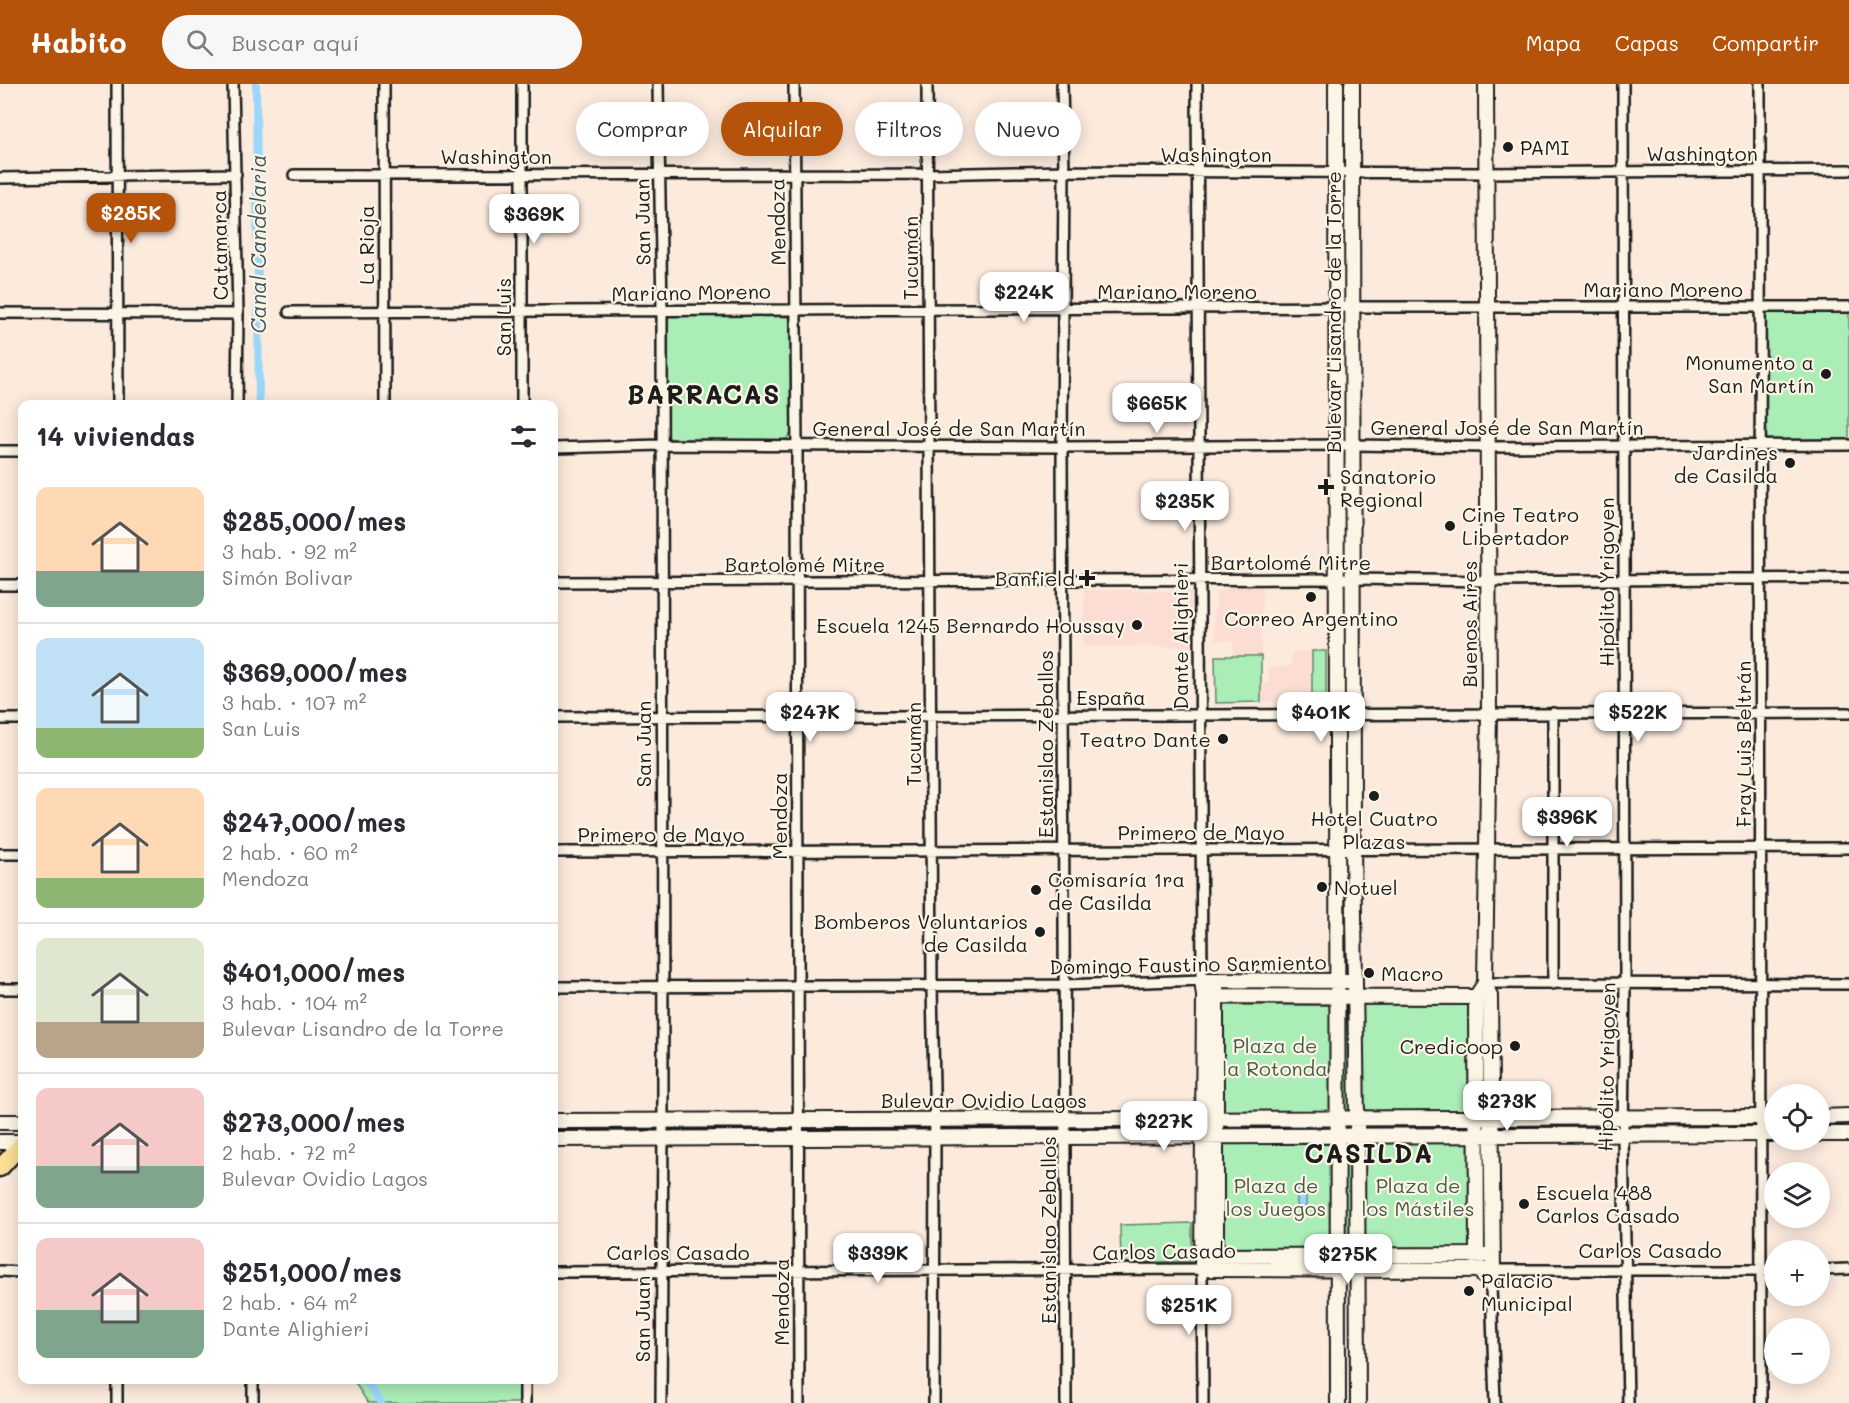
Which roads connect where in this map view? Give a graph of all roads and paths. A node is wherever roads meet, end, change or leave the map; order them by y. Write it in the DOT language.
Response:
graph roads {
  1 [pos="117,84"];
  2 [pos="233,84"];
  3 [pos="384,84"];
  4 [pos="522,84"];
  5 [pos="658,84"];
  6 [pos="794,84"];
  7 [pos="927,84"];
  8 [pos="1062,84"];
  9 [pos="1197,84"];
  10 [pos="1336,84"];
  11 [pos="1352,84"];
  12 [pos="1486,84"];
  13 [pos="1623,84"];
  14 [pos="1760,84"];
  15 [pos="1849,170"];
  16 [pos="1064,171"];
  17 [pos="1336,171"];
  18 [pos="1351,171"];
  19 [pos="1624,171"];
  20 [pos="1760,171"];
  21 [pos="1197,173"];
  22 [pos="1487,173"];
  23 [pos="236,174"];
  24 [pos="521,174"];
  25 [pos="659,174"];
  26 [pos="794,174"];
  27 [pos="928,174"];
  28 [pos="294,175"];
  29 [pos="384,175"];
  30 [pos="117,176"];
  31 [pos="0,178"];
  32 [pos="1760,307"];
  33 [pos="1849,307"];
  34 [pos="1062,308"];
  35 [pos="1336,308"];
  36 [pos="1352,308"];
  37 [pos="1487,308"];
  38 [pos="1624,308"];
  39 [pos="796,309"];
  40 [pos="1198,309"];
  41 [pos="662,310"];
  42 [pos="384,311"];
  43 [pos="521,311"];
  44 [pos="928,311"];
  45 [pos="289,312"];
  46 [pos="0,313"];
  47 [pos="117,314"];
  48 [pos="238,314"];
  49 [pos="118,400"];
  50 [pos="237,400"];
  51 [pos="385,400"];
  52 [pos="522,400"];
  53 [pos="1849,444"];
  54 [pos="661,445"];
  55 [pos="1336,445"];
  56 [pos="1353,445"];
  57 [pos="1624,445"];
  58 [pos="1760,445"];
  59 [pos="797,446"];
  60 [pos="928,446"];
  61 [pos="1062,447"];
  62 [pos="1198,447"];
  63 [pos="1488,447"];
  64 [pos="558,448"];
  65 [pos="18,451"];
  66 [pos="0,452"];
  67 [pos="1849,578"];
  68 [pos="1336,579"];
  69 [pos="1354,579"];
  70 [pos="1624,579"];
  71 [pos="1760,579"];
  72 [pos="1062,581"];
  73 [pos="1199,581"];
  74 [pos="1488,581"];
  75 [pos="558,582"];
  76 [pos="661,582"];
  77 [pos="796,582"];
  78 [pos="930,582"];
  79 [pos="0,585"];
  80 [pos="18,585"];
  81 [pos="1849,712"];
  82 [pos="1337,713"];
  83 [pos="1354,713"];
  84 [pos="1489,713"];
  85 [pos="1553,713"];
  86 [pos="1625,713"];
  87 [pos="1761,713"];
  88 [pos="1063,715"];
  89 [pos="1200,715"];
  90 [pos="661,716"];
  91 [pos="796,716"];
  92 [pos="931,716"];
  93 [pos="558,717"];
  94 [pos="0,719"];
  95 [pos="18,719"];
  96 [pos="1353,848"];
  97 [pos="1487,848"];
  98 [pos="1554,848"];
  99 [pos="1761,848"];
  100 [pos="1849,848"];
  101 [pos="1338,849"];
  102 [pos="1625,849"];
  103 [pos="1064,850"];
  104 [pos="1200,850"];
  105 [pos="797,851"];
  106 [pos="931,851"];
  107 [pos="558,852"];
  108 [pos="662,852"];
  109 [pos="0,854"];
  110 [pos="18,854"];
  111 [pos="1209,981"];
  112 [pos="1338,981"];
  113 [pos="1354,981"];
  114 [pos="1485,983"];
  115 [pos="1552,984"];
  116 [pos="1625,984"];
  117 [pos="1849,984"];
  118 [pos="1064,985"];
  119 [pos="1761,985"];
  120 [pos="797,986"];
  121 [pos="932,986"];
  122 [pos="558,987"];
  123 [pos="663,987"];
  124 [pos="0,989"];
  125 [pos="18,989"];
  126 [pos="1210,996"];
  127 [pos="1337,996"];
  128 [pos="1354,996"];
  129 [pos="1476,997"];
  130 [pos="1766,1084"];
  131 [pos="1849,1116"];
  132 [pos="1623,1117"];
  133 [pos="1764,1117"];
  134 [pos="1830,1117"];
  135 [pos="1338,1118"];
  136 [pos="1357,1118"];
  137 [pos="1477,1118"];
  138 [pos="1491,1118"];
  139 [pos="1065,1119"];
  140 [pos="1210,1119"];
  141 [pos="798,1120"];
  142 [pos="935,1120"];
  143 [pos="558,1121"];
  144 [pos="663,1121"];
  145 [pos="0,1122"];
  146 [pos="18,1122"];
  147 [pos="1764,1124"];
  148 [pos="1760,1134"];
  149 [pos="1764,1134"];
  150 [pos="1830,1134"];
  151 [pos="1849,1134"];
  152 [pos="1484,1135"];
  153 [pos="1623,1135"];
  154 [pos="1210,1136"];
  155 [pos="1338,1136"];
  156 [pos="1357,1136"];
  157 [pos="1065,1137"];
  158 [pos="663,1138"];
  159 [pos="798,1138"];
  160 [pos="935,1138"];
  161 [pos="558,1139"];
  162 [pos="0,1142"];
  163 [pos="18,1143"];
  164 [pos="18,1148"];
  165 [pos="0,1168"];
  166 [pos="1338,1254"];
  167 [pos="1357,1255"];
  168 [pos="1478,1255"];
  169 [pos="1493,1255"];
  170 [pos="1209,1262"];
  171 [pos="1339,1269"];
  172 [pos="1357,1269"];
  173 [pos="1626,1269"];
  174 [pos="1849,1269"];
  175 [pos="799,1270"];
  176 [pos="1486,1270"];
  177 [pos="1761,1270"];
  178 [pos="1830,1270"];
  179 [pos="0,1271"];
  180 [pos="934,1271"];
  181 [pos="1067,1271"];
  182 [pos="18,1272"];
  183 [pos="558,1272"];
  184 [pos="660,1272"];
  185 [pos="1491,1286"];
  186 [pos="117,1384"];
  187 [pos="253,1384"];
  188 [pos="525,1384"];
  189 [pos="117,1403"];
  190 [pos="253,1403"];
  191 [pos="525,1403"];
  192 [pos="661,1403"];
  193 [pos="799,1403"];
  194 [pos="934,1403"];
  195 [pos="1066,1403"];
  196 [pos="1203,1403"];
  197 [pos="1338,1403"];
  198 [pos="1358,1403"];
  199 [pos="1495,1403"];
  200 [pos="1628,1403"];
  201 [pos="1761,1403"];
  1 -- 30 [label="street"];
  2 -- 23 [label="street, Catamarca"];
  3 -- 29 [label="street, La Rioja"];
  4 -- 24 [label="street, San Luis"];
  5 -- 25 [label="street, San Juan"];
  6 -- 26 [label="street, Mendoza"];
  7 -- 27 [label="street, Tucumán"];
  8 -- 16 [label="street, Estanislao Zeballos"];
  9 -- 21 [label="street, Dante Alighieri"];
  10 -- 17 [label="main road, Bulevar Lisandro de la Torre"];
  11 -- 18 [label="main road, Bulevar Lisandro de la Torre"];
  12 -- 22 [label="main road, Buenos Aires"];
  13 -- 19 [label="street, Hipólito Yrigoyen"];
  14 -- 20 [label="street, Fray Luis Beltrán"];
  15 -- 20 [label="street, Washington"];
  16 -- 21 [label="street, Washington"];
  16 -- 27 [label="street, Washington"];
  16 -- 34 [label="street, Estanislao Zeballos"];
  17 -- 18 [label="street, Washington"];
  17 -- 21 [label="street, Washington"];
  17 -- 35 [label="main road, Bulevar Lisandro de la Torre"];
  18 -- 22 [label="street, Washington"];
  18 -- 36 [label="main road, Bulevar Lisandro de la Torre"];
  19 -- 20 [label="street, Washington"];
  19 -- 22 [label="street, Washington"];
  19 -- 38 [label="street, Hipólito Yrigoyen"];
  20 -- 32 [label="street, Fray Luis Beltrán"];
  21 -- 40 [label="street, Dante Alighieri"];
  22 -- 37 [label="main road, Buenos Aires"];
  23 -- 30 [label="street"];
  23 -- 48 [label="street, Catamarca"];
  24 -- 25 [label="street, Washington"];
  24 -- 29 [label="street, Washington"];
  24 -- 43 [label="street, San Luis"];
  25 -- 26 [label="street, Washington"];
  25 -- 41 [label="street, San Juan"];
  26 -- 27 [label="street, Washington"];
  26 -- 39 [label="street, Mendoza"];
  27 -- 44 [label="street, Tucumán"];
  28 -- 29 [label="street, Washington"];
  29 -- 42 [label="street, La Rioja"];
  30 -- 31 [label="street"];
  30 -- 47 [label="street"];
  32 -- 33 [label="street, Mariano Moreno"];
  32 -- 38 [label="street, Mariano Moreno"];
  32 -- 58 [label="street, Fray Luis Beltrán"];
  34 -- 40 [label="street, Mariano Moreno"];
  34 -- 44 [label="street, Mariano Moreno"];
  34 -- 61 [label="street, Estanislao Zeballos"];
  35 -- 36 [label="street, Mariano Moreno"];
  35 -- 40 [label="street, Mariano Moreno"];
  35 -- 55 [label="main road, Bulevar Lisandro de la Torre"];
  36 -- 37 [label="street, Mariano Moreno"];
  36 -- 56 [label="main road, Bulevar Lisandro de la Torre"];
  37 -- 38 [label="street, Mariano Moreno"];
  37 -- 63 [label="main road, Buenos Aires"];
  38 -- 57 [label="street, Hipólito Yrigoyen"];
  39 -- 41 [label="street, Mariano Moreno"];
  39 -- 44 [label="street, Mariano Moreno"];
  39 -- 59 [label="street, Mendoza"];
  40 -- 62 [label="street, Dante Alighieri"];
  41 -- 43 [label="street, Mariano Moreno"];
  41 -- 54 [label="street, San Juan"];
  42 -- 43 [label="street, Mariano Moreno"];
  42 -- 45 [label="street, Mariano Moreno"];
  42 -- 51 [label="street, La Rioja"];
  43 -- 52 [label="street, San Luis"];
  44 -- 60 [label="street, Tucumán"];
  46 -- 47 [label="street"];
  47 -- 48 [label="street"];
  47 -- 49 [label="street"];
  48 -- 50 [label="street, Catamarca"];
  53 -- 58 [label="street, General José de San Martín"];
  54 -- 59 [label="street, General José de San Martín"];
  54 -- 64 [label="street, General José de San Martín"];
  54 -- 76 [label="street, San Juan"];
  55 -- 56 [label="street, General José de San Martín"];
  55 -- 62 [label="street, General José de San Martín"];
  55 -- 68 [label="main road, Bulevar Lisandro de la Torre"];
  56 -- 63 [label="street, General José de San Martín"];
  56 -- 69 [label="main road, Bulevar Lisandro de la Torre"];
  57 -- 58 [label="street, General José de San Martín"];
  57 -- 63 [label="street, General José de San Martín"];
  57 -- 70 [label="street, Hipólito Yrigoyen"];
  58 -- 71 [label="street, Fray Luis Beltrán"];
  59 -- 60 [label="street, General José de San Martín"];
  59 -- 77 [label="street, Mendoza"];
  60 -- 61 [label="street, General José de San Martín"];
  60 -- 78 [label="street, Tucumán"];
  61 -- 62 [label="street, General José de San Martín"];
  61 -- 72 [label="street, Estanislao Zeballos"];
  62 -- 73 [label="street, Dante Alighieri"];
  63 -- 74 [label="main road, Buenos Aires"];
  65 -- 66 [label="street"];
  67 -- 71 [label="street, Bartolomé Mitre"];
  68 -- 69 [label="street, Bartolomé Mitre"];
  68 -- 73 [label="street, Bartolomé Mitre"];
  68 -- 82 [label="main road, Bulevar Lisandro de la Torre"];
  69 -- 74 [label="street, Bartolomé Mitre"];
  69 -- 83 [label="main road, Bulevar Lisandro de la Torre"];
  70 -- 71 [label="street, Bartolomé Mitre"];
  70 -- 74 [label="street, Bartolomé Mitre"];
  70 -- 86 [label="street, Hipólito Yrigoyen"];
  71 -- 87 [label="street, Fray Luis Beltrán"];
  72 -- 73 [label="street, Bartolomé Mitre"];
  72 -- 78 [label="street, Bartolomé Mitre"];
  72 -- 88 [label="street, Estanislao Zeballos"];
  73 -- 89 [label="street, Dante Alighieri"];
  74 -- 84 [label="main road, Buenos Aires"];
  75 -- 76 [label="street, Bartolomé Mitre"];
  76 -- 77 [label="street, Bartolomé Mitre"];
  76 -- 90 [label="street, San Juan"];
  77 -- 78 [label="street, Bartolomé Mitre"];
  77 -- 91 [label="street, Mendoza"];
  78 -- 92 [label="street, Tucumán"];
  79 -- 80 [label="street"];
  81 -- 87 [label="street, España"];
  82 -- 83 [label="street, España"];
  82 -- 89 [label="street, España"];
  82 -- 101 [label="main road, Bulevar Lisandro de la Torre"];
  83 -- 84 [label="street, España"];
  83 -- 96 [label="main road, Bulevar Lisandro de la Torre"];
  84 -- 85 [label="street, España"];
  84 -- 97 [label="main road, Buenos Aires"];
  85 -- 86 [label="street, España"];
  85 -- 98 [label="street"];
  86 -- 87 [label="street, España"];
  86 -- 102 [label="street, Hipólito Yrigoyen"];
  87 -- 99 [label="street, Fray Luis Beltrán"];
  88 -- 89 [label="street, España"];
  88 -- 92 [label="street, España"];
  88 -- 103 [label="street, Estanislao Zeballos"];
  89 -- 104 [label="street, Dante Alighieri"];
  90 -- 91 [label="street, España"];
  90 -- 93 [label="street, España"];
  90 -- 108 [label="street, San Juan"];
  91 -- 92 [label="street, España"];
  91 -- 105 [label="street, Mendoza"];
  92 -- 106 [label="street, Tucumán"];
  94 -- 95 [label="street"];
  96 -- 97 [label="street, Primero de Mayo"];
  96 -- 101 [label="street, Primero de Mayo"];
  96 -- 113 [label="main road, Bulevar Lisandro de la Torre"];
  97 -- 98 [label="street, Primero de Mayo"];
  97 -- 114 [label="main road, Buenos Aires"];
  98 -- 102 [label="street, Primero de Mayo"];
  98 -- 115 [label="street"];
  99 -- 100 [label="street, Primero de Mayo"];
  99 -- 102 [label="street, Primero de Mayo"];
  99 -- 119 [label="street, Fray Luis Beltrán"];
  101 -- 104 [label="street, Primero de Mayo"];
  101 -- 112 [label="main road, Bulevar Lisandro de la Torre"];
  102 -- 116 [label="street, Hipólito Yrigoyen"];
  103 -- 104 [label="street, Primero de Mayo"];
  103 -- 106 [label="street, Primero de Mayo"];
  103 -- 118 [label="street, Estanislao Zeballos"];
  104 -- 111 [label="street, Dante Alighieri"];
  105 -- 106 [label="street, Primero de Mayo"];
  105 -- 108 [label="street, Primero de Mayo"];
  105 -- 120 [label="street, Mendoza"];
  106 -- 121 [label="street, Tucumán"];
  107 -- 108 [label="street, Primero de Mayo"];
  108 -- 123 [label="street, San Juan"];
  109 -- 110 [label="street"];
  111 -- 112 [label="main road, Domingo Faustino Sarmiento"];
  111 -- 118 [label="street, Domingo Faustino Sarmiento"];
  111 -- 126 [label="main road, Dante Alighieri"];
  112 -- 113 [label="main road, Domingo Faustino Sarmiento"];
  112 -- 127 [label="main road, Bulevar Lisandro de la Torre"];
  113 -- 128 [label="main road, Bulevar Lisandro de la Torre"];
  114 -- 115 [label="street"];
  114 -- 129 [label="main road"];
  114 -- 138 [label="main road, Buenos Aires"];
  115 -- 116 [label="street"];
  116 -- 119 [label="street"];
  116 -- 132 [label="street, Hipólito Yrigoyen"];
  117 -- 119 [label="street"];
  118 -- 121 [label="street, Domingo Faustino Sarmiento"];
  118 -- 139 [label="street, Estanislao Zeballos"];
  119 -- 130 [label="street, Fray Luis Beltrán"];
  120 -- 121 [label="street, Domingo Faustino Sarmiento"];
  120 -- 123 [label="street, Domingo Faustino Sarmiento"];
  120 -- 141 [label="street, Mendoza"];
  121 -- 142 [label="street, Tucumán"];
  122 -- 123 [label="street, Domingo Faustino Sarmiento"];
  123 -- 144 [label="street, San Juan"];
  124 -- 125 [label="street"];
  126 -- 127 [label="main road, Domingo Faustino Sarmiento"];
  126 -- 140 [label="main road, Dante Alighieri"];
  127 -- 128 [label="main road, Domingo Faustino Sarmiento"];
  127 -- 135 [label="main road, Bulevar Lisandro de la Torre"];
  128 -- 129 [label="main road, Domingo Faustino Sarmiento"];
  128 -- 136 [label="main road, Bulevar Lisandro de la Torre"];
  129 -- 137 [label="main road, Buenos Aires"];
  131 -- 134 [label="main road"];
  132 -- 133 [label="main road, Bulevar Ovidio Lagos"];
  132 -- 138 [label="main road, Bulevar Ovidio Lagos"];
  132 -- 153 [label="street, Hipólito Yrigoyen"];
  135 -- 136 [label="main road, Bulevar Ovidio Lagos"];
  135 -- 140 [label="main road, Bulevar Ovidio Lagos"];
  135 -- 155 [label="main road, Bulevar Lisandro de la Torre"];
  136 -- 137 [label="main road, Bulevar Ovidio Lagos"];
  136 -- 156 [label="main road, Bulevar Lisandro de la Torre"];
  137 -- 138 [label="main road, Bulevar Ovidio Lagos"];
  137 -- 152 [label="main road, Buenos Aires"];
  138 -- 152 [label="main road, Buenos Aires"];
  139 -- 140 [label="main road, Bulevar Ovidio Lagos"];
  139 -- 142 [label="main road, Bulevar Ovidio Lagos"];
  139 -- 157 [label="street, Estanislao Zeballos"];
  140 -- 154 [label="main road, Dante Alighieri"];
  141 -- 142 [label="main road, Bulevar Ovidio Lagos"];
  141 -- 144 [label="main road, Bulevar Ovidio Lagos"];
  141 -- 159 [label="street, Mendoza"];
  142 -- 160 [label="street, Tucumán"];
  143 -- 144 [label="main road, Bulevar Ovidio Lagos"];
  144 -- 158 [label="street, San Juan"];
  145 -- 146 [label="main road"];
  147 -- 148 [label="street, Fray Luis Beltrán"];
  148 -- 149 [label="main road, Bulevar Ovidio Lagos"];
  148 -- 153 [label="main road, Bulevar Ovidio Lagos"];
  148 -- 177 [label="street, Fray Luis Beltrán"];
  150 -- 151 [label="main road"];
  152 -- 153 [label="main road, Bulevar Ovidio Lagos"];
  152 -- 156 [label="main road, Bulevar Ovidio Lagos"];
  152 -- 168 [label="main road, Buenos Aires"];
  152 -- 169 [label="main road, Buenos Aires"];
  153 -- 173 [label="street, Hipólito Yrigoyen"];
  154 -- 155 [label="main road, Bulevar Ovidio Lagos"];
  154 -- 157 [label="main road, Bulevar Ovidio Lagos"];
  154 -- 170 [label="main road, Dante Alighieri"];
  155 -- 156 [label="main road, Bulevar Ovidio Lagos"];
  155 -- 166 [label="main road, Bulevar Lisandro de la Torre"];
  156 -- 167 [label="main road, Bulevar Lisandro de la Torre"];
  157 -- 160 [label="main road, Bulevar Ovidio Lagos"];
  157 -- 181 [label="street, Estanislao Zeballos"];
  158 -- 159 [label="main road, Bulevar Ovidio Lagos"];
  158 -- 161 [label="main road, Bulevar Ovidio Lagos"];
  158 -- 184 [label="street, San Juan"];
  159 -- 160 [label="main road, Bulevar Ovidio Lagos"];
  159 -- 175 [label="street, Mendoza"];
  160 -- 180 [label="street, Tucumán"];
  162 -- 163 [label="main road"];
  164 -- 165 [label="highway"];
  166 -- 167 [label="main road, Carlos Casado"];
  166 -- 170 [label="main road, Carlos Casado"];
  166 -- 171 [label="main road, Bulevar Lisandro de la Torre"];
  167 -- 168 [label="main road, Carlos Casado"];
  167 -- 172 [label="main road, Bulevar Lisandro de la Torre"];
  168 -- 169 [label="main road, Carlos Casado"];
  168 -- 176 [label="main road, Buenos Aires"];
  169 -- 176 [label="main road, Buenos Aires"];
  170 -- 171 [label="main road, Carlos Casado"];
  170 -- 181 [label="street, Carlos Casado"];
  170 -- 196 [label="street, Dante Alighieri"];
  171 -- 172 [label="main road, Carlos Casado"];
  171 -- 197 [label="main road, Bulevar Lisandro de la Torre"];
  172 -- 176 [label="main road, Carlos Casado"];
  172 -- 198 [label="main road, Bulevar Lisandro de la Torre"];
  173 -- 176 [label="street, Carlos Casado"];
  173 -- 177 [label="street, Carlos Casado"];
  173 -- 200 [label="street, Hipólito Yrigoyen"];
  174 -- 178 [label="street"];
  175 -- 180 [label="street, Carlos Casado"];
  175 -- 184 [label="street, Carlos Casado"];
  175 -- 193 [label="street, Mendoza"];
  176 -- 185 [label="main road"];
  177 -- 201 [label="street, Fray Luis Beltrán"];
  179 -- 182 [label="street"];
  180 -- 181 [label="street, Carlos Casado"];
  180 -- 194 [label="street, Tucumán"];
  181 -- 195 [label="street, Estanislao Zeballos"];
  183 -- 184 [label="street, Carlos Casado"];
  184 -- 192 [label="street, San Juan"];
  185 -- 199 [label="street"];
  186 -- 189 [label="street"];
  187 -- 190 [label="street"];
  188 -- 191 [label="street"];
}
